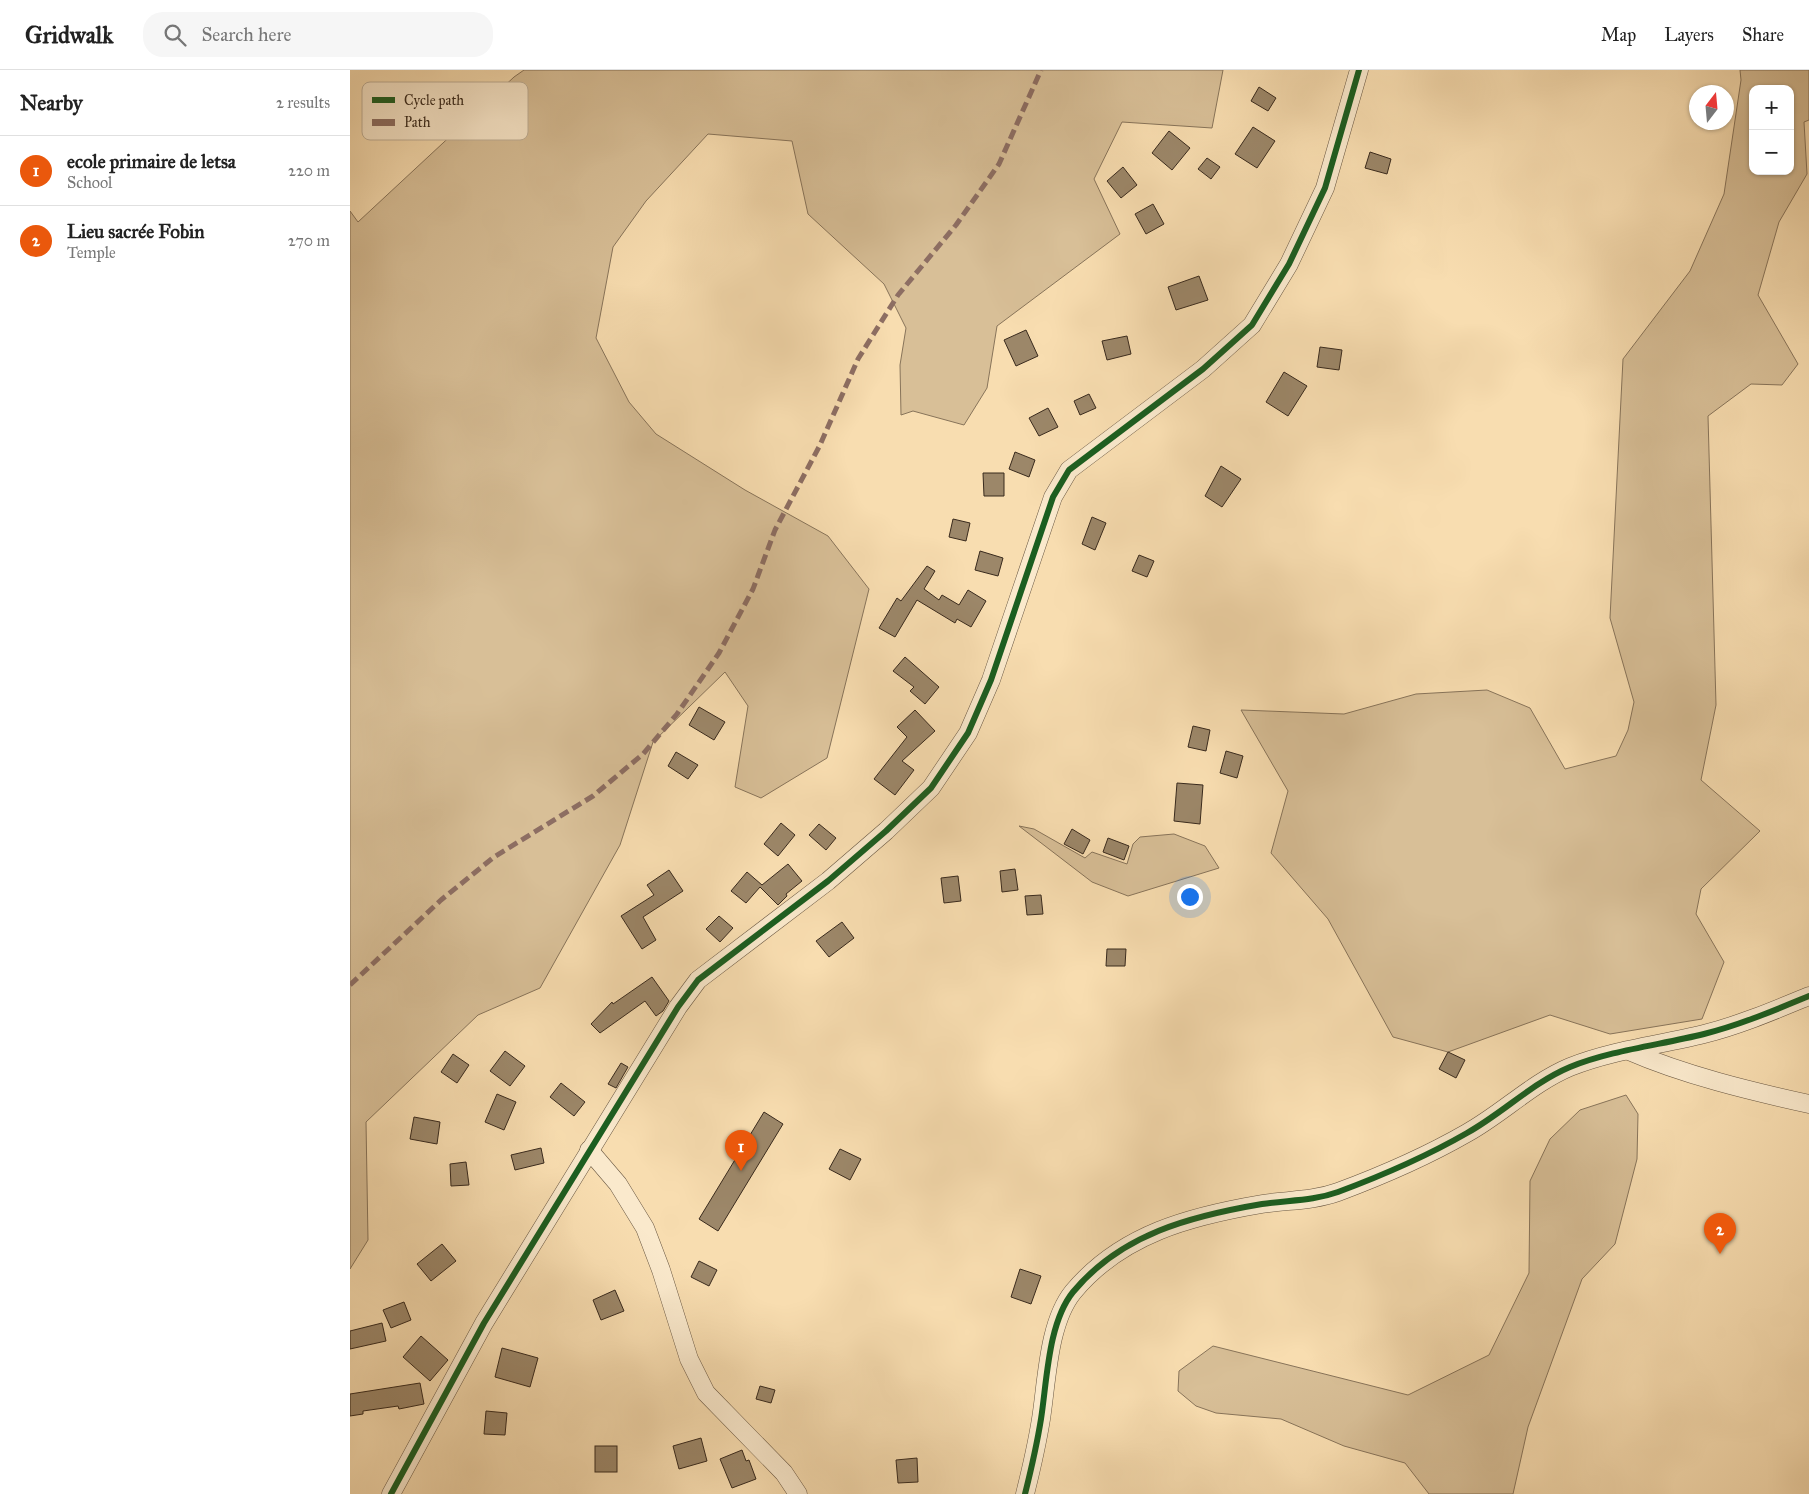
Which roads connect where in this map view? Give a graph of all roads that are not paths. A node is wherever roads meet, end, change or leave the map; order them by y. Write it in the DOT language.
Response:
graph roads {
  1 [pos="1359,70"];
  2 [pos="1809,996"];
  3 [pos="1629,1051"];
  4 [pos="1809,1104"];
  5 [pos="589,1150"];
  6 [pos="391,1494"];
  7 [pos="798,1494"];
  8 [pos="1025,1494"];
  1 -- 5 [label="street"];
  2 -- 3 [label="street"];
  3 -- 4 [label="street"];
  3 -- 8 [label="street"];
  5 -- 6 [label="street"];
  5 -- 7 [label="street"];
}
